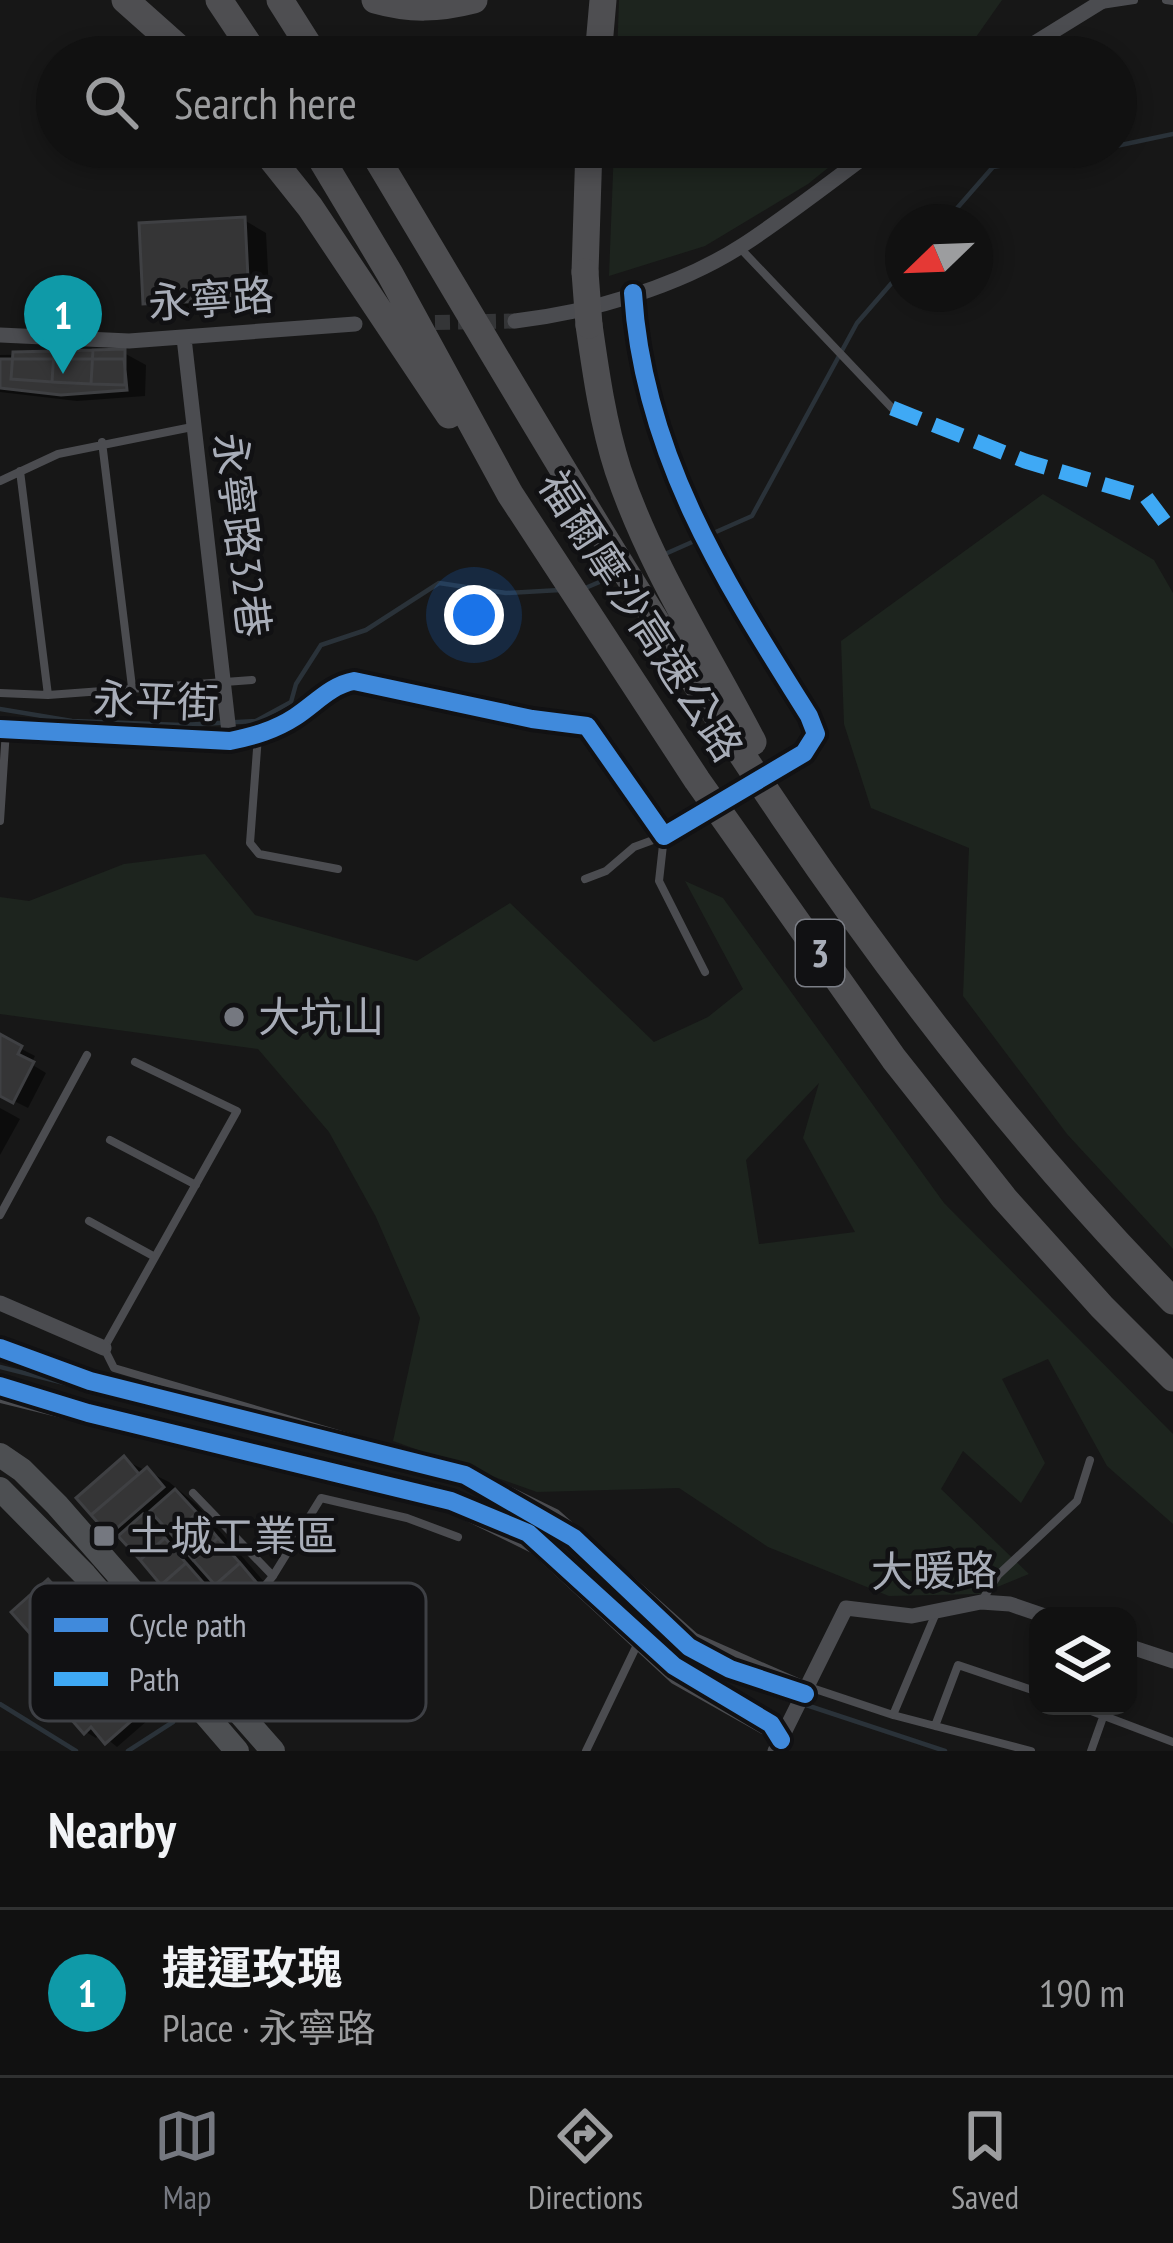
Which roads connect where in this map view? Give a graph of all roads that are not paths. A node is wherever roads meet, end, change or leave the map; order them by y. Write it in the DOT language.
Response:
graph roads {
  1 [pos="125,0"];
  2 [pos="140,0"];
  3 [pos="219,0"];
  4 [pos="280,0"];
  5 [pos="375,0"];
  6 [pos="474,0"];
  7 [pos="603,0"];
  8 [pos="1134,0"];
  9 [pos="1099,3"];
  10 [pos="165,36"];
  11 [pos="170,36"];
  12 [pos="243,36"];
  13 [pos="303,36"];
  14 [pos="600,36"];
  15 [pos="1046,36"];
  16 [pos="279,168"];
  17 [pos="327,168"];
  18 [pos="383,168"];
  19 [pos="588,168"];
  20 [pos="849,168"];
  21 [pos="739,248"];
  22 [pos="634,293"];
  23 [pos="515,321"];
  24 [pos="355,324"];
  25 [pos="0,335"];
  26 [pos="184,338"];
  27 [pos="892,408"];
  28 [pos="192,427"];
  29 [pos="102,442"];
  30 [pos="20,472"];
  31 [pos="0,481"];
  32 [pos="510,494"];
  33 [pos="253,680"];
  34 [pos="224,682"];
  35 [pos="132,687"];
  36 [pos="0,693"];
  37 [pos="48,695"];
  38 [pos="3,730"];
  39 [pos="259,735"];
  40 [pos="230,741"];
  41 [pos="804,753"];
  42 [pos="0,821"];
  43 [pos="664,836"];
  44 [pos="338,869"];
  45 [pos="585,879"];
  46 [pos="705,972"];
  47 [pos="932,1025"];
  48 [pos="87,1055"];
  49 [pos="135,1062"];
  50 [pos="110,1140"];
  51 [pos="196,1185"];
  52 [pos="0,1215"];
  53 [pos="89,1221"];
  54 [pos="154,1257"];
  55 [pos="1173,1300"];
  56 [pos="0,1303"];
  57 [pos="104,1348"];
  58 [pos="1173,1378"];
  59 [pos="0,1399"];
  60 [pos="0,1455"];
  61 [pos="1090,1460"];
  62 [pos="22,1470"];
  63 [pos="193,1493"];
  64 [pos="3,1499"];
  65 [pos="458,1537"];
  66 [pos="273,1576"];
  67 [pos="82,1583"];
  68 [pos="125,1583"];
  69 [pos="267,1583"];
  70 [pos="981,1602"];
  71 [pos="1029,1611"];
  72 [pos="936,1613"];
  73 [pos="636,1647"];
  74 [pos="1137,1650"];
  75 [pos="1173,1661"];
  76 [pos="1029,1689"];
  77 [pos="807,1690"];
  78 [pos="892,1715"];
  79 [pos="1104,1715"];
  80 [pos="1115,1715"];
  81 [pos="211,1721"];
  82 [pos="247,1721"];
  83 [pos="935,1726"];
  84 [pos="1173,1742"];
  85 [pos="778,1746"];
  86 [pos="237,1751"];
  87 [pos="273,1751"];
  88 [pos="586,1751"];
  89 [pos="1031,1751"];
  90 [pos="1091,1751"];
  1 -- 10 [label="highway"];
  2 -- 11 [label="highway"];
  3 -- 12 [label="highway"];
  4 -- 13 [label="highway"];
  5 -- 6 [label="highway"];
  7 -- 14 [label="highway"];
  8 -- 9 [label="lane"];
  9 -- 15 [label="street"];
  16 -- 32 [label="highway"];
  17 -- 32 [label="highway, 福爾摩沙高速公路 / 3"];
  18 -- 47 [label="highway, 福爾摩沙高速公路 / 3"];
  19 -- 47 [label="highway, bridge"];
  20 -- 21 [label="street"];
  21 -- 22 [label="street"];
  21 -- 27 [label="lane"];
  22 -- 23 [label="street"];
  22 -- 41 [label="street"];
  24 -- 26 [label="street, 永寧路"];
  25 -- 26 [label="street, 永寧路"];
  26 -- 28 [label="street, 永寧路32巷"];
  28 -- 29 [label="lane"];
  28 -- 34 [label="street, 永寧路32巷"];
  29 -- 30 [label="lane"];
  29 -- 35 [label="lane"];
  30 -- 31 [label="lane"];
  30 -- 37 [label="lane"];
  32 -- 58 [label="highway, 福爾摩沙高速公路 / 3"];
  33 -- 34 [label="lane"];
  34 -- 35 [label="lane"];
  34 -- 40 [label="street, 永寧路32巷"];
  35 -- 37 [label="lane"];
  36 -- 37 [label="lane"];
  38 -- 40 [label="street, 永平街"];
  38 -- 42 [label="lane"];
  39 -- 40 [label="street, 永平街"];
  39 -- 43 [label="street, 永平街"];
  39 -- 44 [label="lane"];
  43 -- 45 [label="lane"];
  43 -- 46 [label="lane"];
  47 -- 55 [label="highway, 福爾摩沙高速公路 / 3"];
  48 -- 52 [label="lane"];
  49 -- 51 [label="lane"];
  50 -- 51 [label="lane"];
  51 -- 54 [label="lane"];
  53 -- 54 [label="lane"];
  54 -- 57 [label="lane"];
  56 -- 57 [label="street"];
  57 -- 77 [label="lane"];
  59 -- 73 [label="lane"];
  60 -- 62 [label="main road"];
  61 -- 70 [label="lane"];
  62 -- 64 [label="street"];
  62 -- 68 [label="main road"];
  63 -- 66 [label="lane"];
  64 -- 67 [label="main road"];
  65 -- 66 [label="lane"];
  66 -- 69 [label="lane"];
  70 -- 71 [label="street, 大暖路"];
  70 -- 72 [label="street, 大暖路"];
  72 -- 77 [label="street, 大暖路"];
  72 -- 78 [label="lane"];
  73 -- 85 [label="lane"];
  73 -- 88 [label="lane"];
  74 -- 75 [label="street"];
  76 -- 83 [label="lane"];
  77 -- 78 [label="lane"];
  77 -- 85 [label="street"];
  78 -- 83 [label="lane"];
  79 -- 90 [label="lane"];
  80 -- 84 [label="lane"];
  81 -- 86 [label="main road"];
  82 -- 87 [label="main road"];
  83 -- 89 [label="lane"];
}
